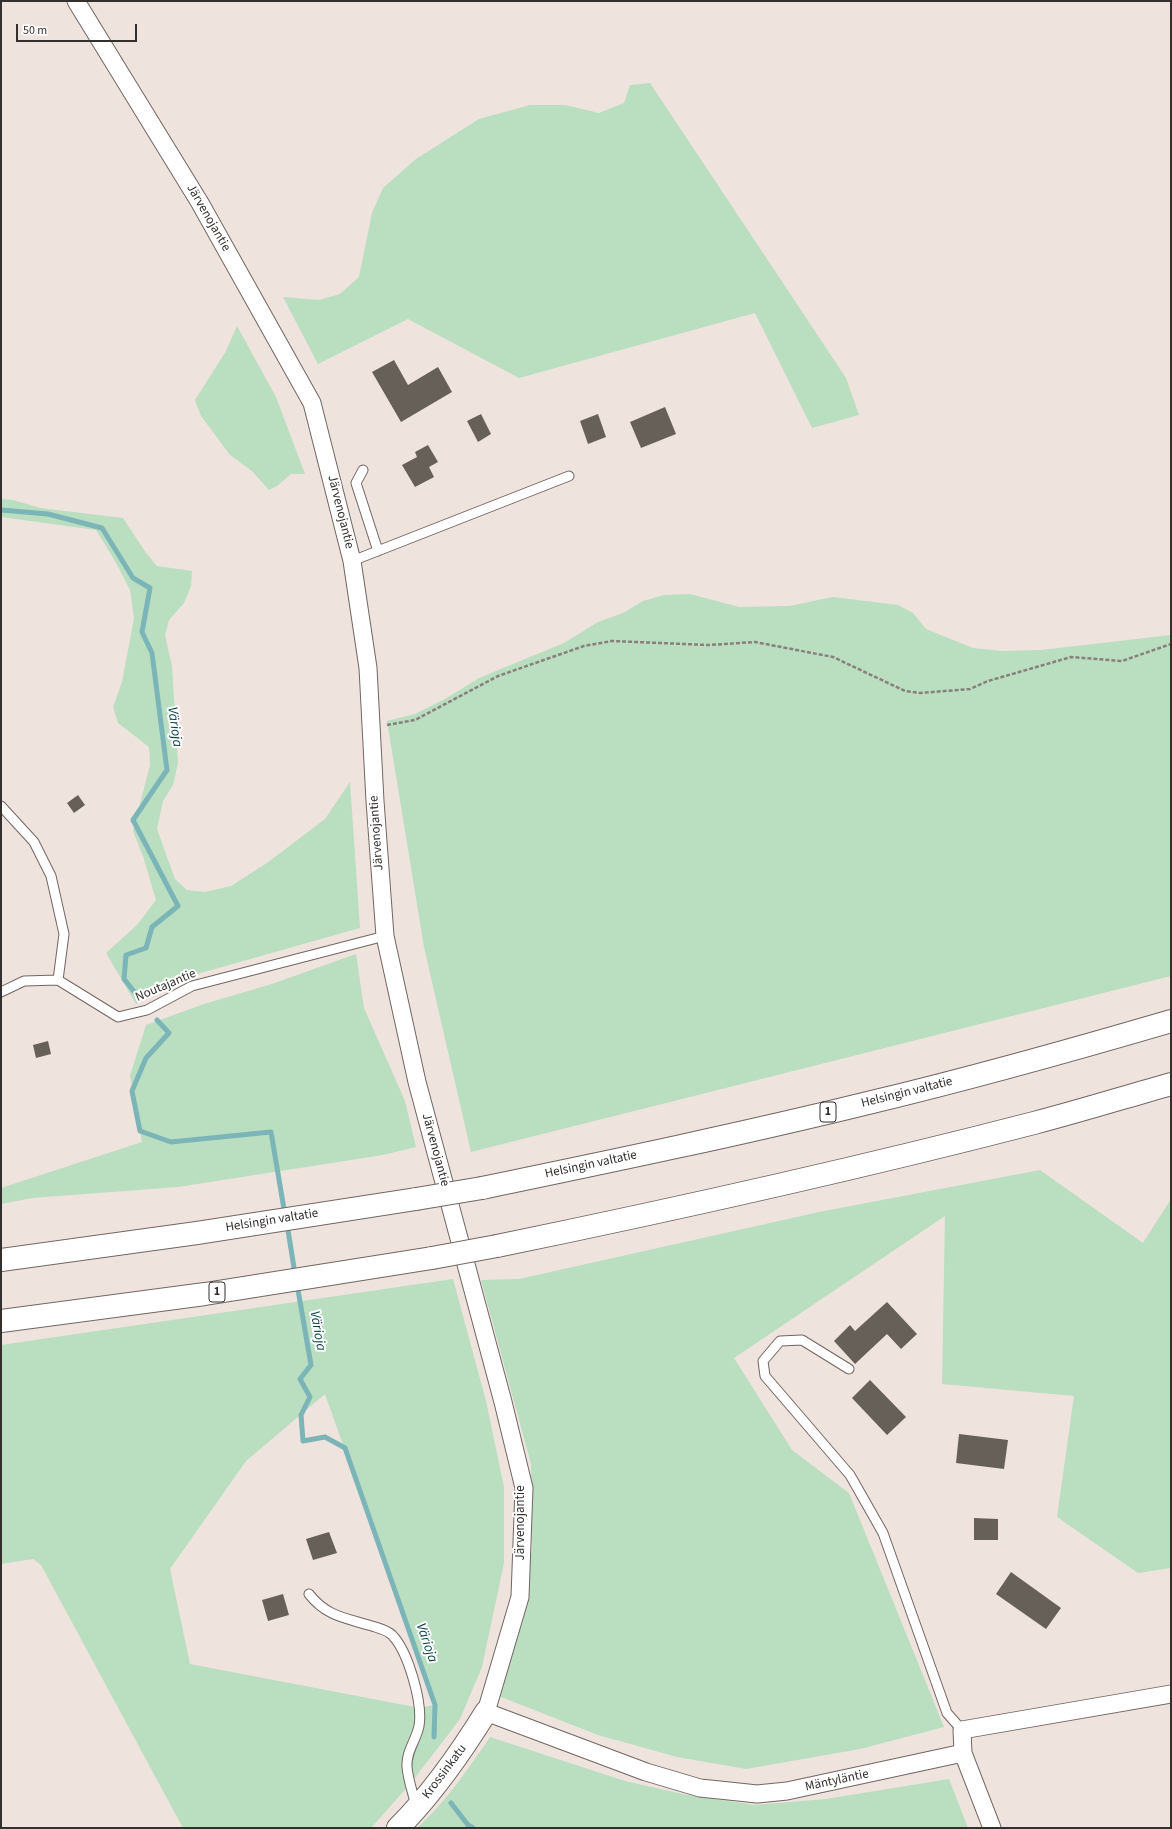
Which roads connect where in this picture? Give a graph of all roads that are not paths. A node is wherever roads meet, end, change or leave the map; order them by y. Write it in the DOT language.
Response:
graph roads {
  1 [pos="76,1"];
  2 [pos="363,470"];
  3 [pos="569,476"];
  4 [pos="378,551"];
  5 [pos="352,561"];
  6 [pos="1,806"];
  7 [pos="385,936"];
  8 [pos="58,980"];
  9 [pos="1,992"];
  10 [pos="1171,1021"];
  11 [pos="1171,1084"];
  12 [pos="1,1260"];
  13 [pos="1,1321"];
  14 [pos="849,1369"];
  15 [pos="308,1594"];
  16 [pos="1171,1694"];
  17 [pos="486,1712"];
  18 [pos="962,1730"];
  19 [pos="963,1753"];
  20 [pos="417,1809"];
  21 [pos="398,1828"];
  22 [pos="992,1828"];
  1 -- 5 [label="street, Järvenojantie"];
  2 -- 4 [label="lane"];
  3 -- 4 [label="lane"];
  4 -- 5 [label="lane"];
  5 -- 7 [label="street, Järvenojantie"];
  6 -- 8 [label="lane"];
  7 -- 8 [label="lane, Noutajantie"];
  7 -- 17 [label="street, Järvenojantie"];
  8 -- 9 [label="lane"];
  10 -- 12 [label="main road, Helsingin valtatie / 1, bridge"];
  11 -- 13 [label="main road, 1, bridge"];
  14 -- 18 [label="lane"];
  15 -- 20 [label="lane"];
  16 -- 18 [label="street"];
  17 -- 19 [label="street, Mäntyläntie"];
  17 -- 20 [label="main road, Krossinkatu"];
  18 -- 19 [label="street"];
  19 -- 22 [label="street"];
  20 -- 21 [label="main road, Krossinkatu"];
}
